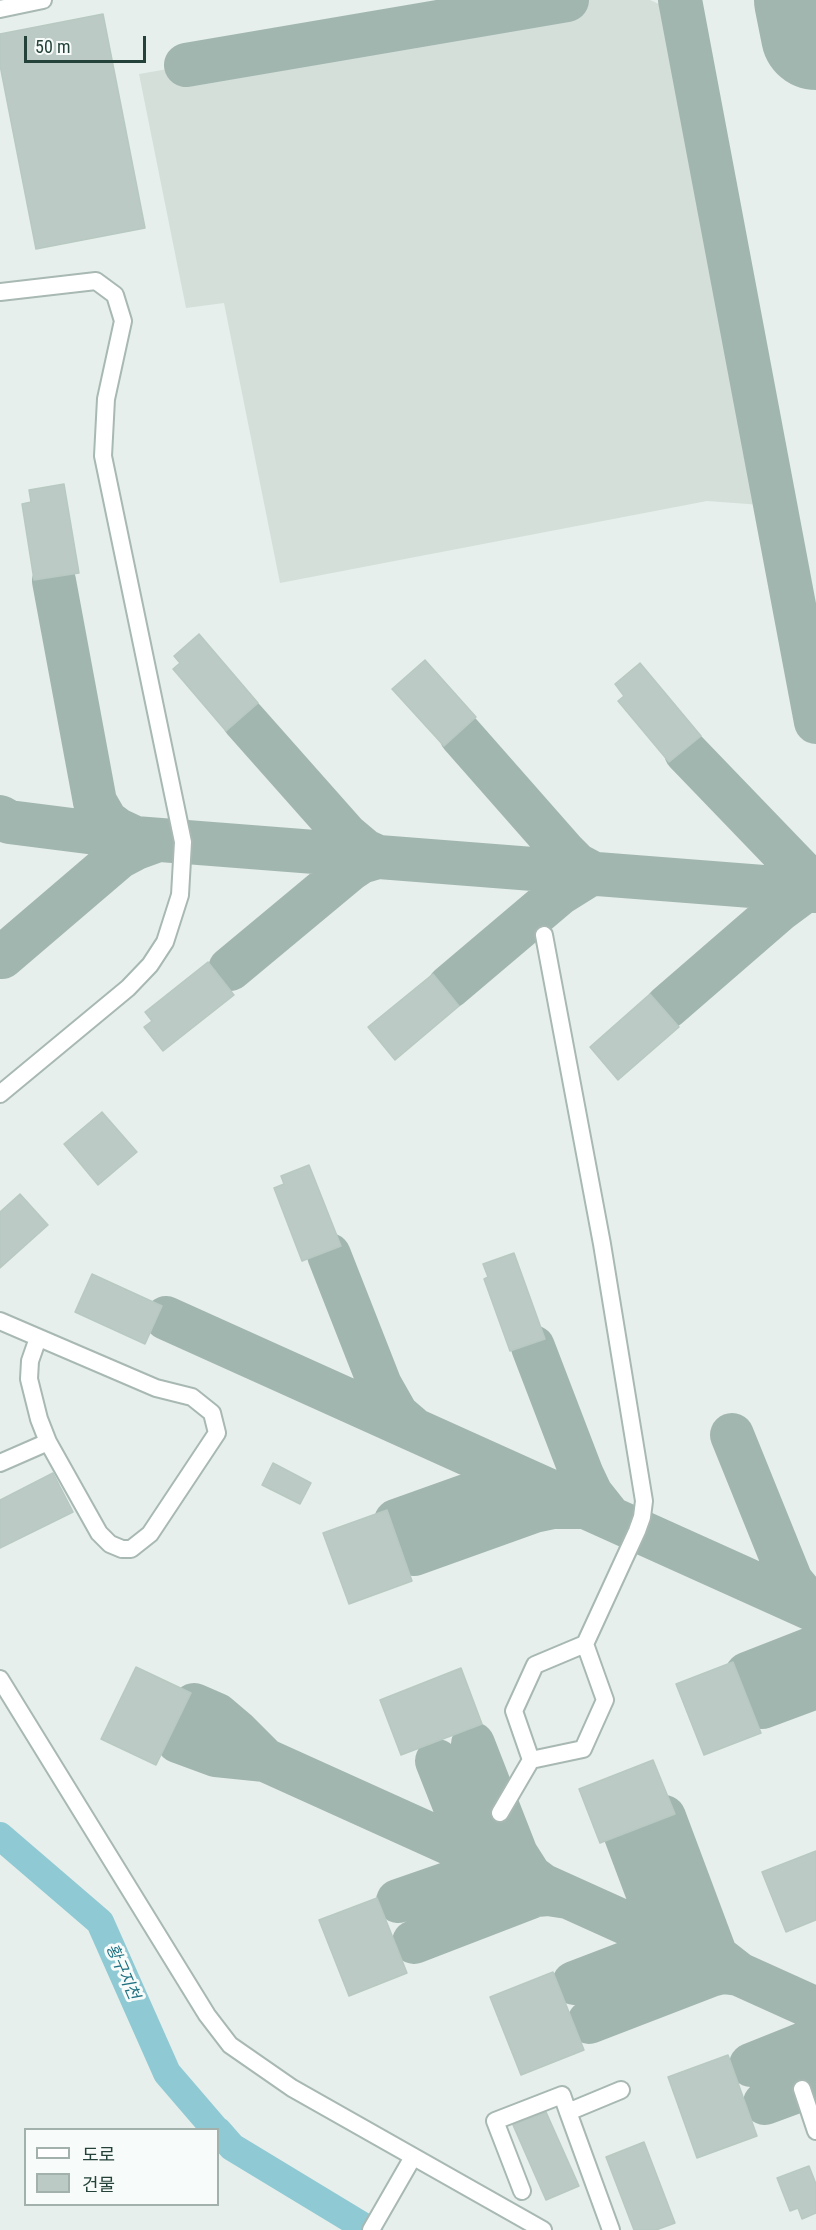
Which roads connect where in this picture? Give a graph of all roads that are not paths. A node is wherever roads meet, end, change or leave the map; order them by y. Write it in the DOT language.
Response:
graph roads {
  1 [pos="43,0"];
  2 [pos="0,9"];
  3 [pos="0,292"];
  4 [pos="544,935"];
  5 [pos="0,1094"];
  6 [pos="0,1321"];
  7 [pos="38,1338"];
  8 [pos="48,1442"];
  9 [pos="0,1463"];
  10 [pos="585,1644"];
  11 [pos="0,1679"];
  12 [pos="531,1760"];
  13 [pos="500,1813"];
  14 [pos="802,2089"];
  15 [pos="621,2090"];
  16 [pos="568,2112"];
  17 [pos="816,2131"];
  18 [pos="413,2157"];
  19 [pos="522,2191"];
  20 [pos="371,2230"];
  21 [pos="543,2230"];
  22 [pos="611,2230"];
  1 -- 2 [label="lane"];
  3 -- 5 [label="lane"];
  4 -- 10 [label="lane"];
  6 -- 7 [label="lane"];
  7 -- 8 [label="lane"];
  7 -- 8 [label="lane"];
  8 -- 9 [label="lane"];
  10 -- 12 [label="lane"];
  10 -- 12 [label="lane"];
  11 -- 18 [label="lane"];
  12 -- 13 [label="lane"];
  14 -- 17 [label="lane"];
  15 -- 16 [label="lane"];
  16 -- 19 [label="lane"];
  16 -- 22 [label="lane"];
  18 -- 20 [label="lane"];
  18 -- 21 [label="lane"];
}
